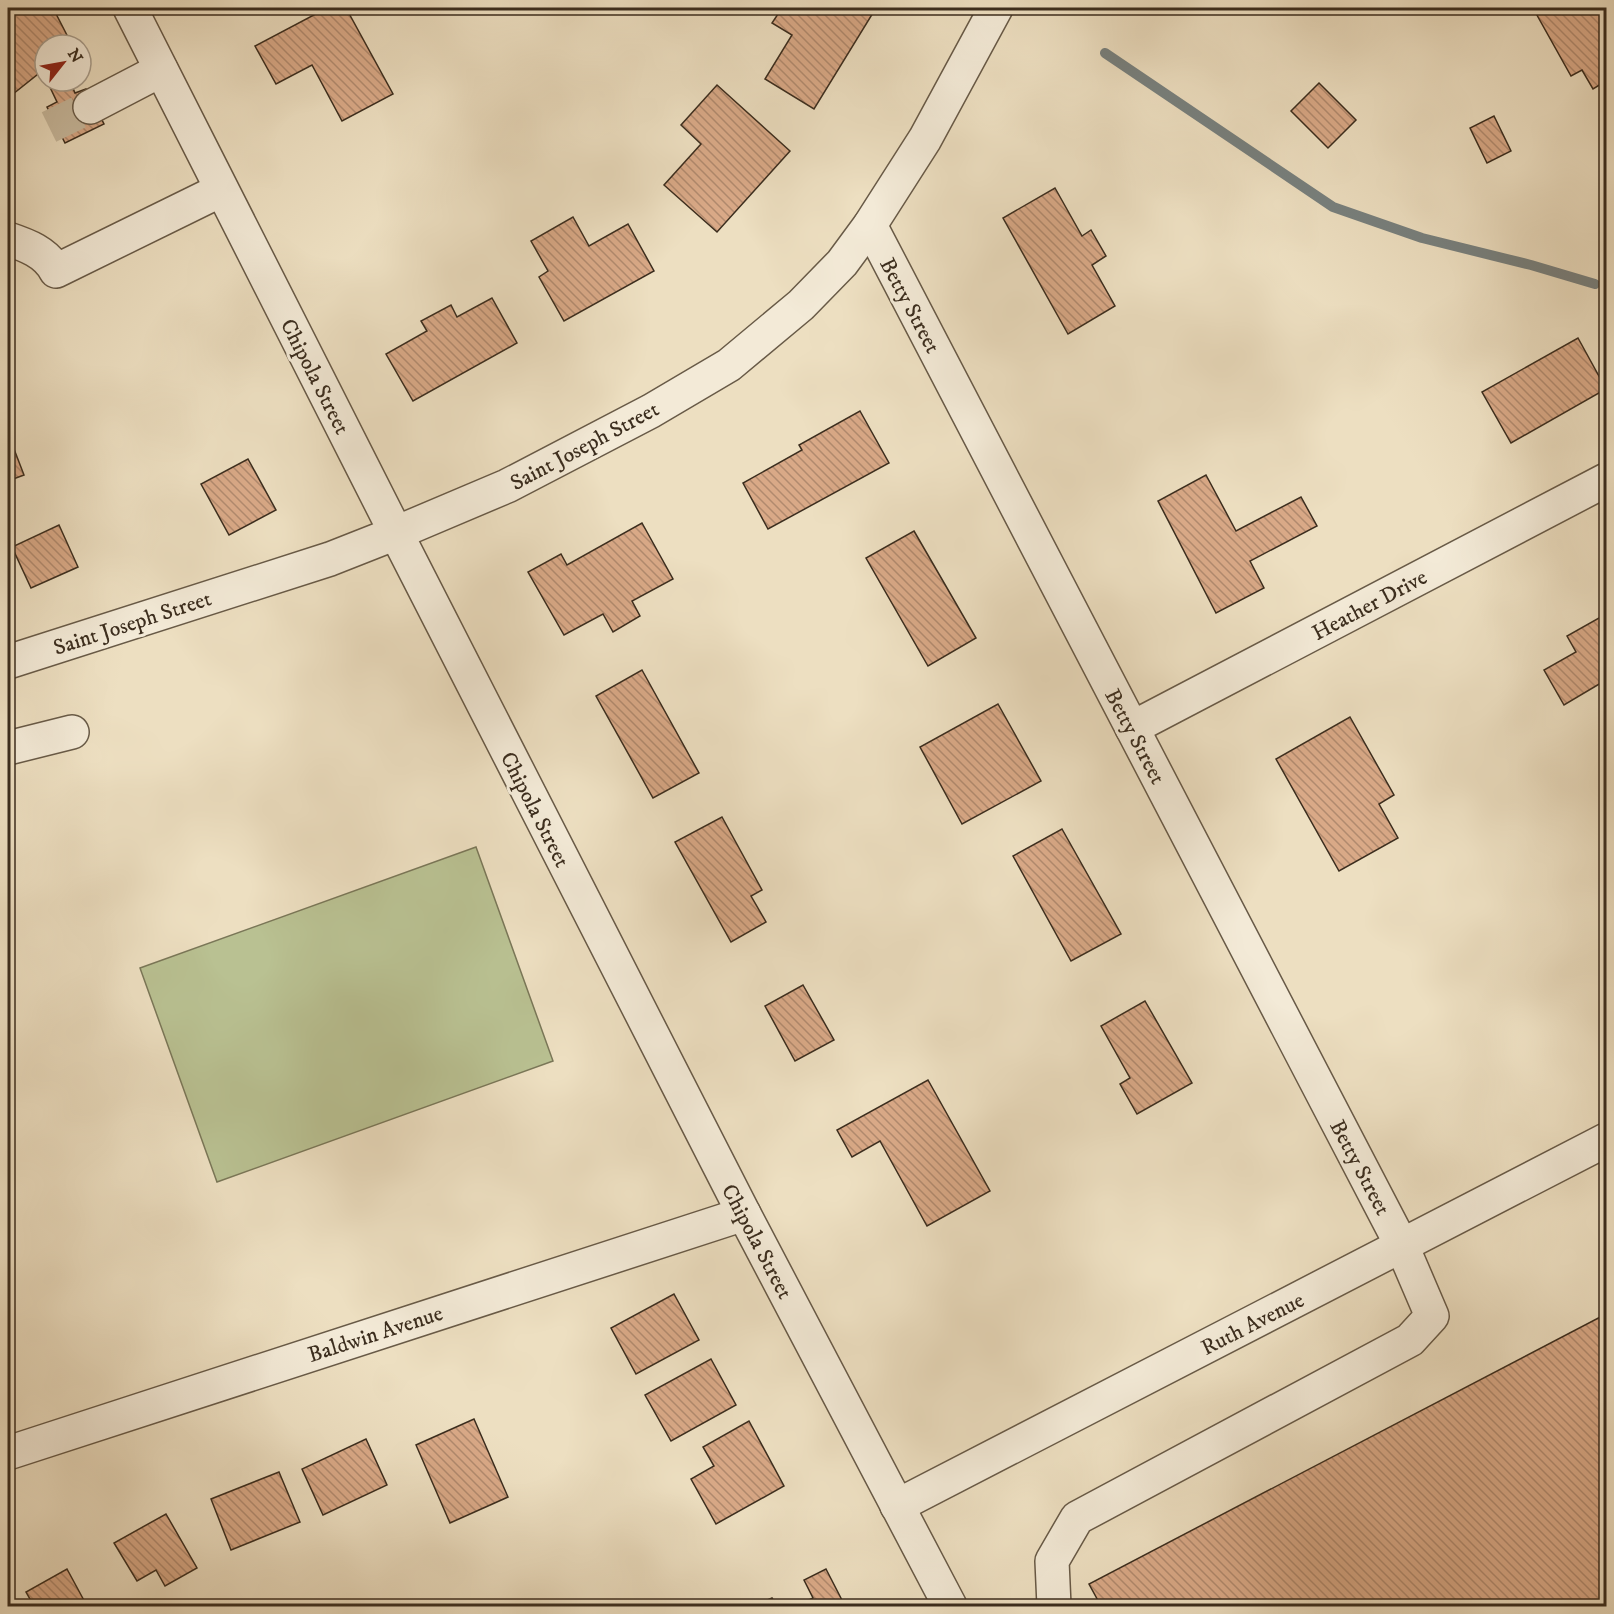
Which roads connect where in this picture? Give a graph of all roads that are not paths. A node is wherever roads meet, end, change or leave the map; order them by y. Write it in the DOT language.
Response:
graph roads {
  1 [pos="130,8"];
  2 [pos="996,8"];
  3 [pos="161,70"];
  4 [pos="90,107"];
  5 [pos="221,190"];
  6 [pos="870,225"];
  7 [pos="8,239"];
  8 [pos="1606,480"];
  9 [pos="396,533"];
  10 [pos="8,662"];
  11 [pos="1132,728"];
  12 [pos="72,732"];
  13 [pos="8,748"];
  14 [pos="1606,1140"];
  15 [pos="744,1214"];
  16 [pos="1402,1246"];
  17 [pos="8,1453"];
  18 [pos="897,1506"];
  19 [pos="950,1606"];
  20 [pos="1054,1606"];
  1 -- 3 [label="street, Chipola Street"];
  2 -- 6 [label="street, Saint Joseph Street"];
  3 -- 4 [label="street"];
  3 -- 5 [label="street, Chipola Street"];
  5 -- 7 [label="street"];
  5 -- 9 [label="street, Chipola Street"];
  6 -- 9 [label="street, Saint Joseph Street"];
  6 -- 11 [label="street, Betty Street"];
  8 -- 11 [label="street, Heather Drive"];
  9 -- 10 [label="street, Saint Joseph Street"];
  9 -- 15 [label="street, Chipola Street"];
  11 -- 16 [label="street, Betty Street"];
  12 -- 13 [label="street"];
  14 -- 16 [label="street, Ruth Avenue"];
  15 -- 17 [label="street, Baldwin Avenue"];
  15 -- 18 [label="street, Chipola Street"];
  16 -- 18 [label="street, Ruth Avenue"];
  16 -- 20 [label="street, Betty Street"];
  18 -- 19 [label="street, Chipola Street"];
}
